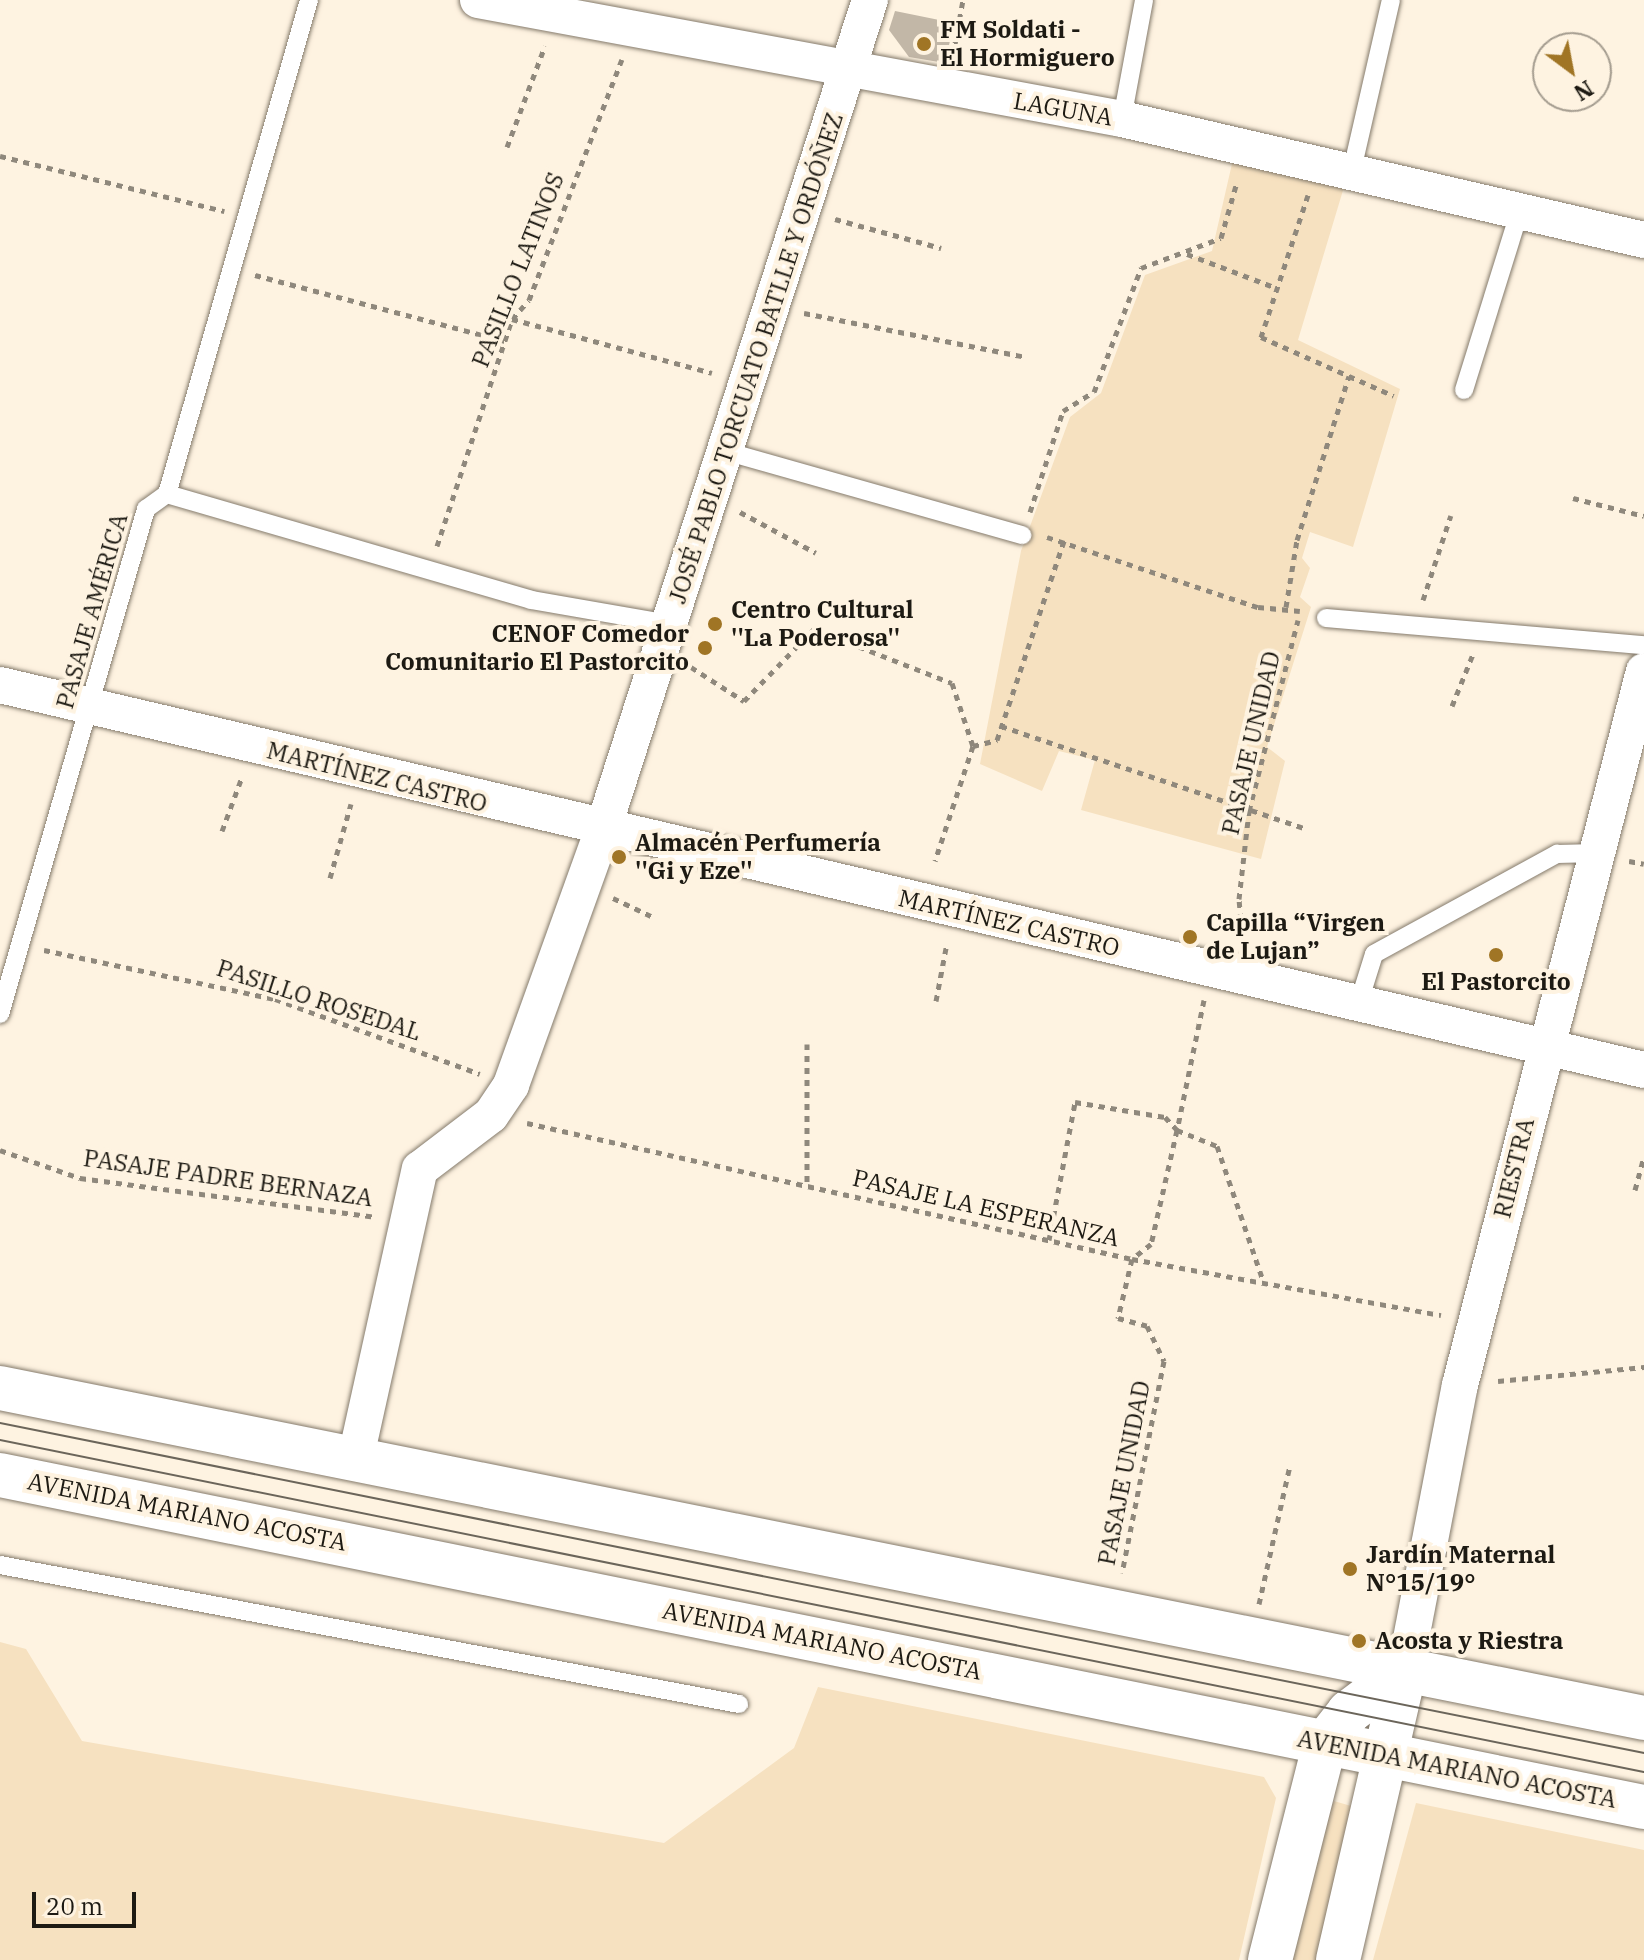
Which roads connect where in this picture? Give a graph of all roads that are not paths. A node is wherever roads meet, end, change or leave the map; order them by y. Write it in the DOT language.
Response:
graph roads {
  1 [pos="309,0"];
  2 [pos="870,0"];
  3 [pos="1144,0"];
  4 [pos="1391,0"];
  5 [pos="497,2"];
  6 [pos="849,70"];
  7 [pos="1122,119"];
  8 [pos="1336,166"];
  9 [pos="1519,213"];
  10 [pos="1644,240"];
  11 [pos="1464,390"];
  12 [pos="725,451"];
  13 [pos="167,494"];
  14 [pos="1022,535"];
  15 [pos="1326,618"];
  16 [pos="670,624"];
  17 [pos="1644,645"];
  18 [pos="1644,671"];
  19 [pos="0,685"];
  20 [pos="90,707"];
  21 [pos="602,832"];
  22 [pos="1597,853"];
  23 [pos="1359,1002"];
  24 [pos="0,1014"];
  25 [pos="1545,1043"];
  26 [pos="1644,1070"];
  27 [pos="0,1388"];
  28 [pos="355,1461"];
  29 [pos="0,1475"];
  30 [pos="0,1565"];
  31 [pos="1405,1670"];
  32 [pos="739,1704"];
  33 [pos="1644,1718"];
  34 [pos="1325,1743"];
  35 [pos="1388,1755"];
  36 [pos="1644,1807"];
  37 [pos="1270,1960"];
  38 [pos="1338,1960"];
  1 -- 13 [label="lane, PASAJE AMÉRICA"];
  2 -- 6 [label="street, JOSÉ PABLO TORCUATO BATLLE Y ORDÓÑEZ"];
  3 -- 7 [label="lane"];
  4 -- 8 [label="lane"];
  5 -- 6 [label="street, LAGUNA"];
  6 -- 7 [label="street, LAGUNA"];
  6 -- 12 [label="street, JOSÉ PABLO TORCUATO BATLLE Y ORDÓÑEZ"];
  7 -- 8 [label="street, LAGUNA"];
  8 -- 9 [label="street, LAGUNA"];
  9 -- 10 [label="street, LAGUNA"];
  9 -- 11 [label="lane"];
  12 -- 14 [label="lane"];
  12 -- 16 [label="street, JOSÉ PABLO TORCUATO BATLLE Y ORDÓÑEZ"];
  13 -- 16 [label="lane"];
  13 -- 20 [label="lane, PASAJE AMÉRICA"];
  15 -- 17 [label="lane"];
  16 -- 21 [label="street, JOSÉ PABLO TORCUATO BATLLE Y ORDÓÑEZ"];
  18 -- 22 [label="street, RIESTRA"];
  19 -- 20 [label="street, MARTÍNEZ CASTRO"];
  20 -- 21 [label="street, MARTÍNEZ CASTRO"];
  20 -- 24 [label="lane, PASAJE AMÉRICA"];
  21 -- 23 [label="street, MARTÍNEZ CASTRO"];
  21 -- 28 [label="street, JOSÉ PABLO TORCUATO BATLLE Y ORDÓÑEZ"];
  22 -- 23 [label="lane"];
  22 -- 25 [label="street, RIESTRA"];
  23 -- 25 [label="street, MARTÍNEZ CASTRO"];
  25 -- 26 [label="street, MARTÍNEZ CASTRO"];
  25 -- 31 [label="street, RIESTRA"];
  27 -- 28 [label="main road"];
  28 -- 31 [label="main road"];
  29 -- 34 [label="main road, AVENIDA MARIANO ACOSTA"];
  30 -- 32 [label="lane"];
  31 -- 33 [label="main road"];
  31 -- 34 [label="main road"];
  31 -- 35 [label="main road"];
  34 -- 35 [label="main road, AVENIDA MARIANO ACOSTA"];
  34 -- 37 [label="main road"];
  35 -- 36 [label="main road, AVENIDA MARIANO ACOSTA"];
  35 -- 38 [label="main road"];
}
